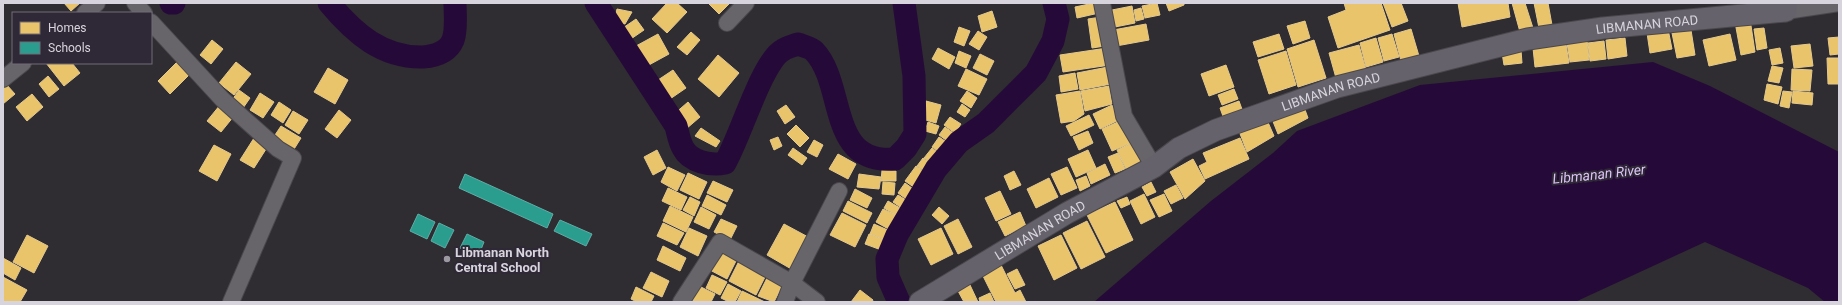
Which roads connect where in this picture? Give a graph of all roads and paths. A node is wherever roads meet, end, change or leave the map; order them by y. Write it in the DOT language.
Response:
graph roads {
  1 [pos="97,3"];
  2 [pos="135,3"];
  3 [pos="746,3"];
  4 [pos="1102,3"];
  5 [pos="1839,3"];
  6 [pos="1786,7"];
  7 [pos="86,12"];
  8 [pos="143,12"];
  9 [pos="152,23"];
  10 [pos="727,23"];
  11 [pos="23,64"];
  12 [pos="3,79"];
  13 [pos="1154,166"];
  14 [pos="839,191"];
  15 [pos="792,283"];
  16 [pos="923,300"];
  17 [pos="231,302"];
  18 [pos="681,302"];
  19 [pos="785,302"];
  20 [pos="816,302"];
  1 -- 7 [label="street"];
  2 -- 8 [label="street"];
  3 -- 10 [label="street"];
  4 -- 13 [label="street"];
  5 -- 6 [label="street"];
  6 -- 13 [label="main road, LIBMANAN ROAD"];
  9 -- 17 [label="street"];
  11 -- 12 [label="street"];
  13 -- 16 [label="main road, LIBMANAN ROAD"];
  14 -- 15 [label="street"];
  15 -- 18 [label="street"];
  15 -- 19 [label="street"];
  15 -- 20 [label="street"];
}
